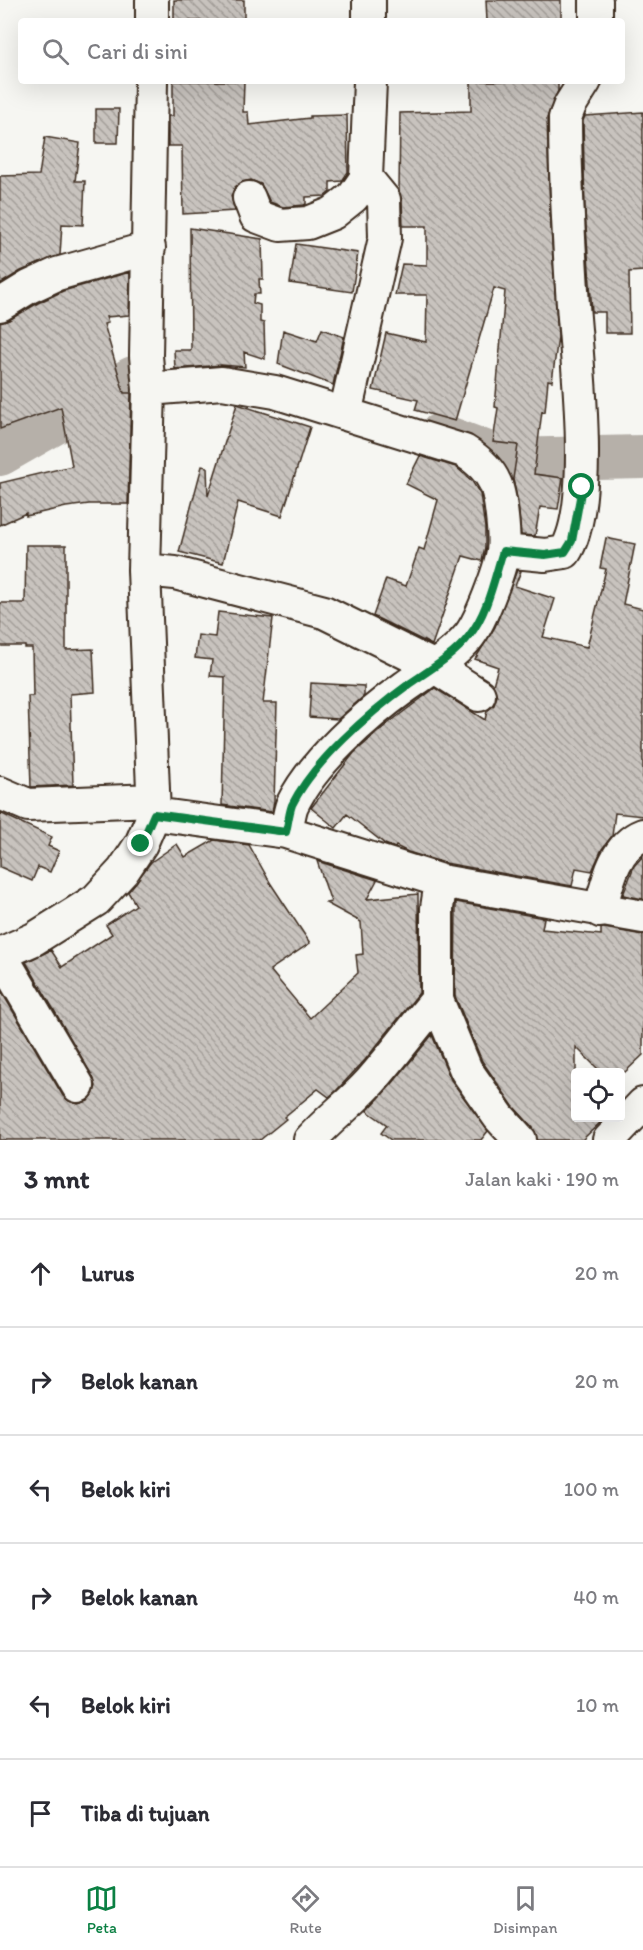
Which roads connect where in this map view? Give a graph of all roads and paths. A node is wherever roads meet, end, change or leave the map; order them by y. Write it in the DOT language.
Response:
graph roads {
  1 [pos="152,0"];
  2 [pos="369,0"];
  3 [pos="596,0"];
  4 [pos="152,18"];
  5 [pos="369,18"];
  6 [pos="597,18"];
  7 [pos="151,84"];
  8 [pos="370,84"];
  9 [pos="583,84"];
  10 [pos="366,178"];
  11 [pos="249,198"];
  12 [pos="149,248"];
  13 [pos="0,305"];
  14 [pos="149,389"];
  15 [pos="348,404"];
  16 [pos="503,551"];
  17 [pos="144,570"];
  18 [pos="435,667"];
  19 [pos="479,694"];
  20 [pos="0,793"];
  21 [pos="154,807"];
  22 [pos="286,832"];
  23 [pos="643,835"];
  24 [pos="441,881"];
  25 [pos="600,911"];
  26 [pos="643,917"];
  27 [pos="437,1000"];
  28 [pos="78,1086"];
  29 [pos="643,1104"];
  30 [pos="310,1140"];
  31 [pos="520,1140"];
  32 [pos="609,1140"];
  1 -- 4 [label="street"];
  2 -- 5 [label="street"];
  3 -- 6 [label="street"];
  7 -- 12 [label="street"];
  8 -- 10 [label="street"];
  9 -- 16 [label="street"];
  10 -- 11 [label="street"];
  10 -- 15 [label="street"];
  12 -- 13 [label="street"];
  12 -- 14 [label="street"];
  14 -- 15 [label="street"];
  14 -- 17 [label="street"];
  15 -- 16 [label="street"];
  16 -- 18 [label="street"];
  17 -- 18 [label="street"];
  17 -- 21 [label="street"];
  18 -- 19 [label="street"];
  18 -- 22 [label="street"];
  20 -- 21 [label="street"];
  21 -- 22 [label="street"];
  21 -- 28 [label="street"];
  22 -- 24 [label="street"];
  23 -- 25 [label="street"];
  24 -- 25 [label="street"];
  24 -- 27 [label="street"];
  25 -- 26 [label="street"];
  27 -- 30 [label="street"];
  27 -- 31 [label="street"];
  29 -- 32 [label="street"];
}
